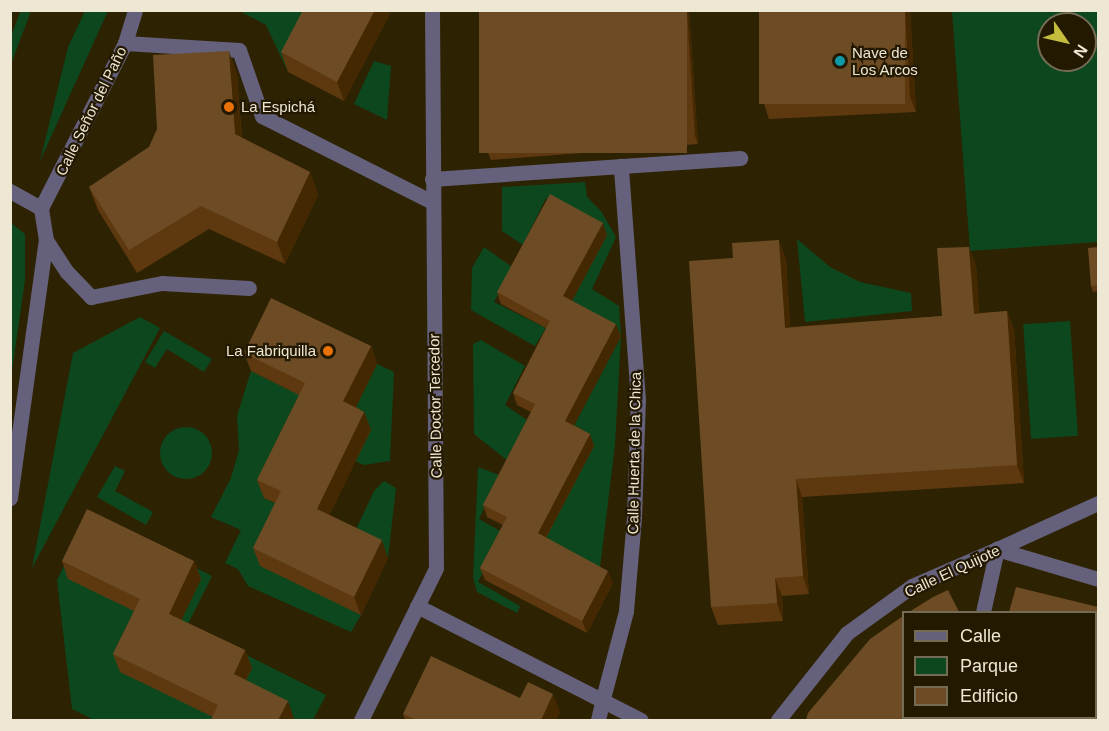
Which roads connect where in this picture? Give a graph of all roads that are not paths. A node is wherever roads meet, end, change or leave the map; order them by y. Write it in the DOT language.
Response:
graph roads {
  1 [pos="135,10"];
  2 [pos="432,10"];
  3 [pos="125,43"];
  4 [pos="740,158"];
  5 [pos="621,166"];
  6 [pos="432,179"];
  7 [pos="10,191"];
  8 [pos="432,202"];
  9 [pos="41,208"];
  10 [pos="46,240"];
  11 [pos="249,288"];
  12 [pos="10,498"];
  13 [pos="1098,503"];
  14 [pos="997,549"];
  15 [pos="1098,579"];
  16 [pos="417,606"];
  17 [pos="983,611"];
  18 [pos="602,702"];
  19 [pos="361,720"];
  20 [pos="598,720"];
  21 [pos="642,720"];
  22 [pos="778,720"];
  1 -- 3 [label="street, Calle Señor del Paño"];
  2 -- 6 [label="street, Calle Doctor Tercedor"];
  3 -- 8 [label="street"];
  3 -- 9 [label="street, Calle Señor del Paño"];
  4 -- 5 [label="street"];
  5 -- 6 [label="street"];
  5 -- 18 [label="street, Calle Huerta de la Chica"];
  6 -- 8 [label="street, Calle Doctor Tercedor"];
  7 -- 9 [label="street"];
  8 -- 16 [label="street, Calle Doctor Tercedor"];
  9 -- 10 [label="street"];
  10 -- 11 [label="street"];
  10 -- 12 [label="street"];
  13 -- 14 [label="street, Calle El Quijote"];
  14 -- 15 [label="street"];
  14 -- 17 [label="street"];
  14 -- 22 [label="street, Calle El Quijote"];
  16 -- 18 [label="street"];
  16 -- 19 [label="street, Calle Doctor Tercedor"];
  18 -- 20 [label="street, Calle Huerta de la Chica"];
  18 -- 21 [label="street"];
}
